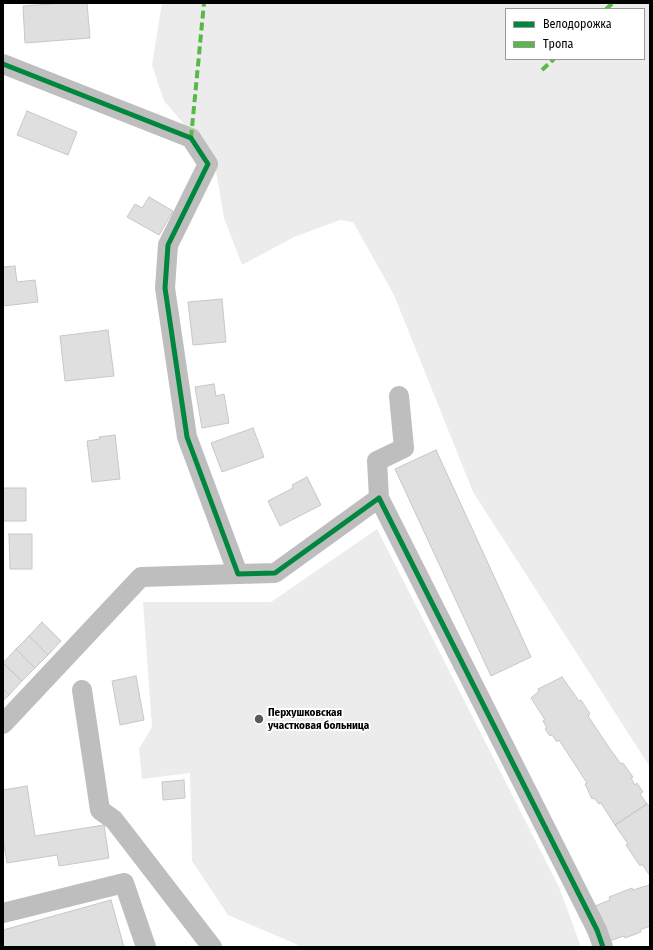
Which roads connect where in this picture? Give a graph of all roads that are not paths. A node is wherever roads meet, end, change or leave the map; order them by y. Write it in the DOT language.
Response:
graph roads {
  1 [pos="3,64"];
  2 [pos="399,396"];
  3 [pos="379,498"];
  4 [pos="238,574"];
  5 [pos="82,690"];
  6 [pos="3,724"];
  7 [pos="3,913"];
  8 [pos="146,947"];
  9 [pos="212,947"];
  10 [pos="604,947"];
  1 -- 4 [label="street"];
  2 -- 3 [label="street"];
  3 -- 4 [label="street"];
  3 -- 10 [label="street"];
  4 -- 6 [label="street"];
  5 -- 9 [label="street"];
  7 -- 8 [label="street"];
}
